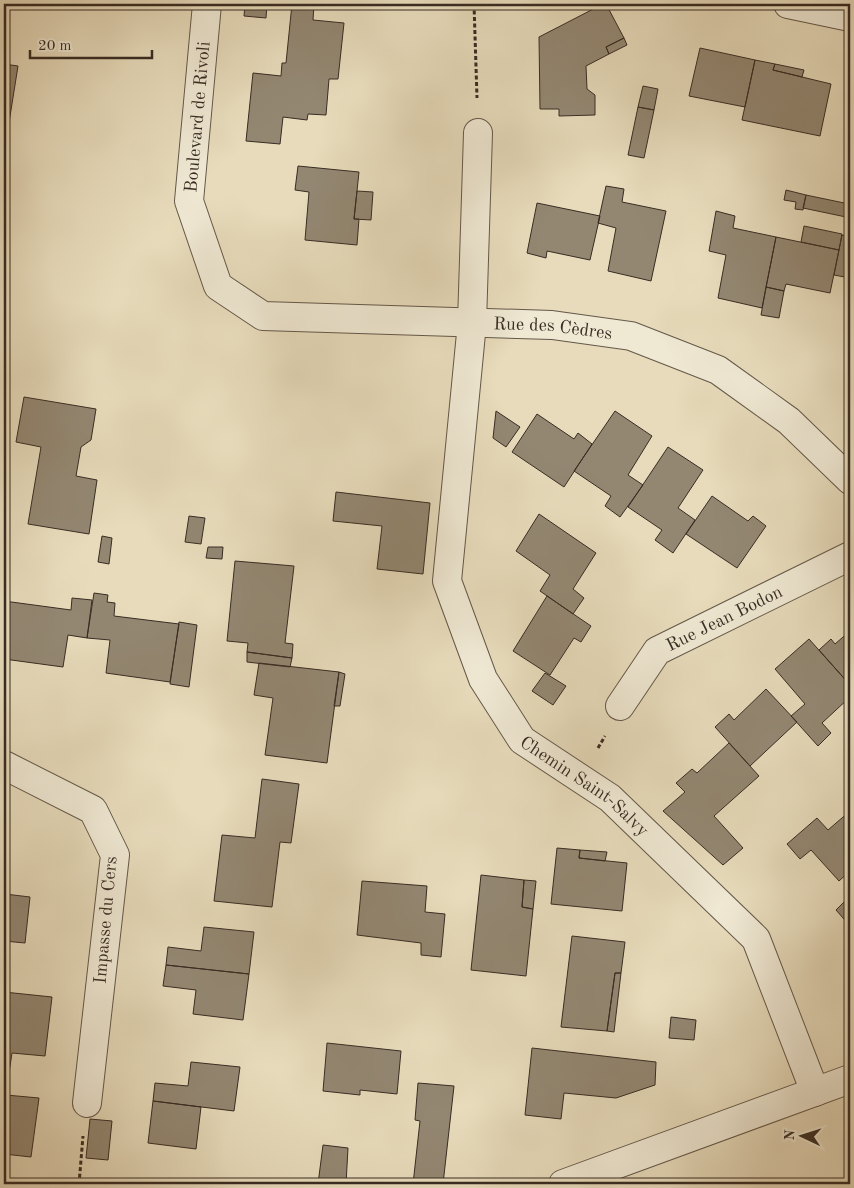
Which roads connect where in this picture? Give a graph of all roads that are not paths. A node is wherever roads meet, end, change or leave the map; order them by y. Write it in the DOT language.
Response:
graph roads {
  1 [pos="207,4"];
  2 [pos="788,4"];
  3 [pos="850,17"];
  4 [pos="478,133"];
  5 [pos="218,286"];
  6 [pos="472,323"];
  7 [pos="850,480"];
  8 [pos="850,556"];
  9 [pos="620,706"];
  10 [pos="4,765"];
  11 [pos="850,1079"];
  12 [pos="815,1092"];
  13 [pos="86,1103"];
  14 [pos="563,1184"];
  1 -- 5 [label="street, Boulevard de Rivoli"];
  2 -- 3 [label="street"];
  4 -- 6 [label="street, Chemin Saint-Salvy"];
  5 -- 6 [label="street, Rue des Cèdres"];
  6 -- 7 [label="street, Rue des Cèdres"];
  6 -- 12 [label="street, Chemin Saint-Salvy"];
  8 -- 9 [label="street, Rue Jean Bodon"];
  10 -- 13 [label="street, Impasse du Cers"];
  11 -- 12 [label="street"];
  12 -- 14 [label="street"];
}
